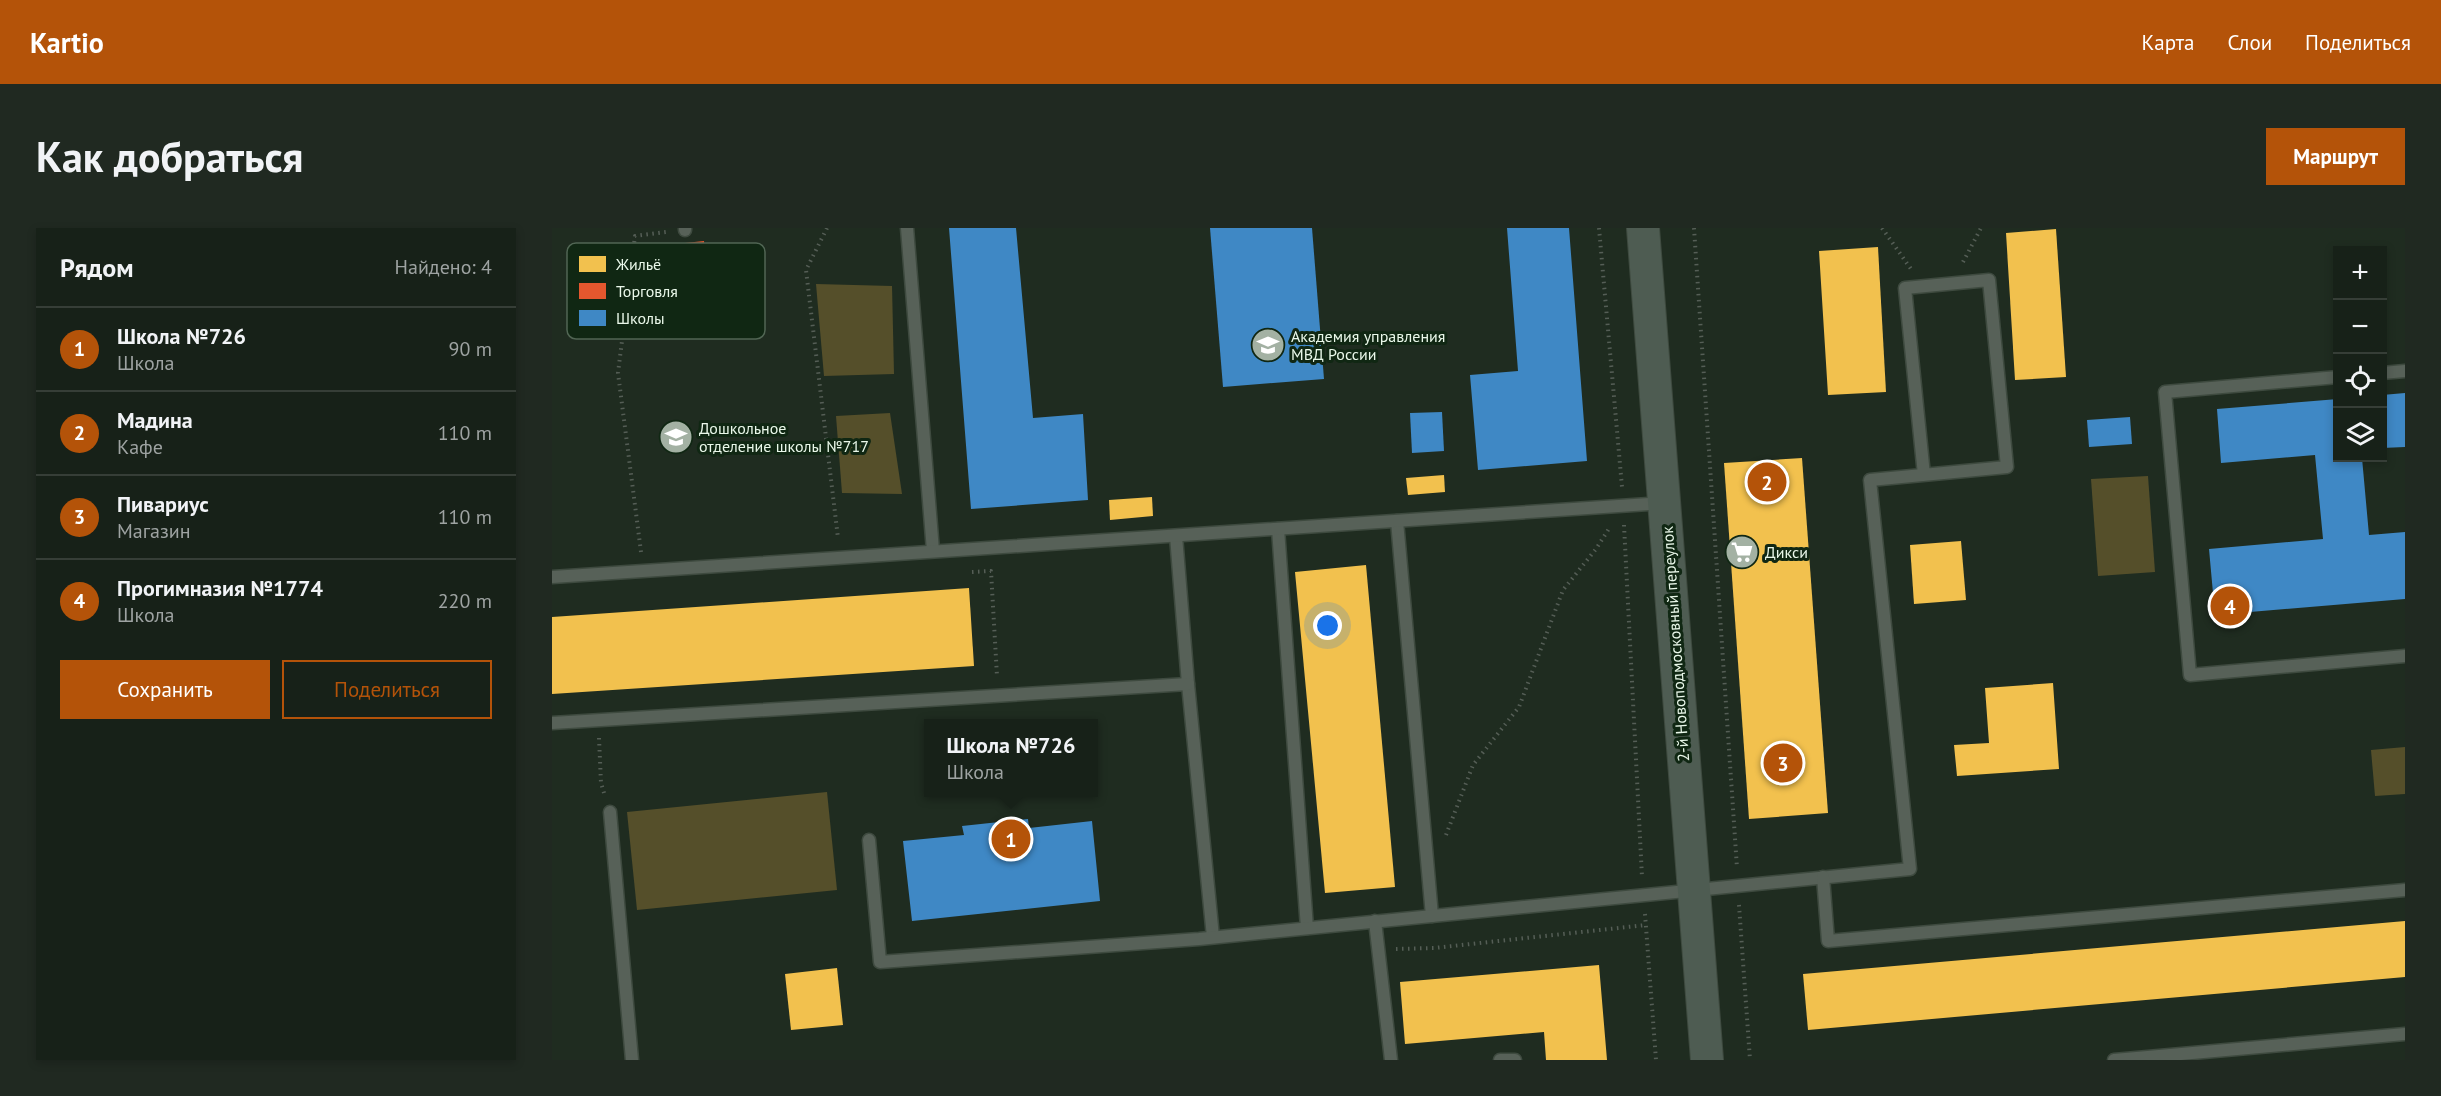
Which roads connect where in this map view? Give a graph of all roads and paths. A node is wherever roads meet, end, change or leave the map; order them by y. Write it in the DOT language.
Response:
graph roads {
  1 [pos="827,228"];
  2 [pos="908,228"];
  3 [pos="1599,228"];
  4 [pos="1643,228"];
  5 [pos="1694,228"];
  6 [pos="1882,228"];
  7 [pos="1981,228"];
  8 [pos="685,229"];
  9 [pos="634,243"];
  10 [pos="1950,284"];
  11 [pos="1924,287"];
  12 [pos="622,339"];
  13 [pos="2405,371"];
  14 [pos="2387,373"];
  15 [pos="2333,377"];
  16 [pos="1924,475"];
  17 [pos="1665,503"];
  18 [pos="1623,507"];
  19 [pos="1397,521"];
  20 [pos="1278,529"];
  21 [pos="1176,536"];
  22 [pos="933,551"];
  23 [pos="841,557"];
  24 [pos="643,571"];
  25 [pos="968,572"];
  26 [pos="552,577"];
  27 [pos="2405,656"];
  28 [pos="1188,684"];
  29 [pos="998,695"];
  30 [pos="597,719"];
  31 [pos="552,723"];
  32 [pos="610,812"];
  33 [pos="1445,837"];
  34 [pos="870,840"];
  35 [pos="1822,877"];
  36 [pos="1738,885"];
  37 [pos="1693,889"];
  38 [pos="2405,890"];
  39 [pos="1644,894"];
  40 [pos="1432,916"];
  41 [pos="1375,921"];
  42 [pos="1646,925"];
  43 [pos="1307,928"];
  44 [pos="1213,937"];
  45 [pos="1378,950"];
  46 [pos="2405,1034"];
  47 [pos="632,1060"];
  48 [pos="1391,1060"];
  49 [pos="1500,1060"];
  50 [pos="1515,1060"];
  51 [pos="1656,1060"];
  52 [pos="1707,1060"];
  53 [pos="1750,1060"];
  54 [pos="2114,1060"];
  1 -- 23 [label="path"];
  2 -- 22 [label="lane"];
  3 -- 18 [label="path"];
  4 -- 17 [label="street, 2-й Новоподмосковный переулок"];
  5 -- 36 [label="path"];
  6 -- 11 [label="path"];
  7 -- 10 [label="path"];
  8 -- 9 [label="path"];
  10 -- 11 [label="lane"];
  10 -- 16 [label="lane"];
  11 -- 16 [label="lane"];
  12 -- 24 [label="path"];
  13 -- 14 [label="lane"];
  15 -- 27 [label="lane"];
  16 -- 35 [label="lane"];
  17 -- 18 [label="lane"];
  17 -- 37 [label="street, 2-й Новоподмосковный переулок"];
  18 -- 19 [label="lane"];
  18 -- 33 [label="path"];
  18 -- 39 [label="path"];
  19 -- 20 [label="lane"];
  19 -- 40 [label="lane"];
  20 -- 21 [label="lane"];
  20 -- 43 [label="lane"];
  21 -- 22 [label="lane"];
  21 -- 28 [label="lane"];
  22 -- 23 [label="lane"];
  23 -- 24 [label="lane"];
  24 -- 26 [label="lane"];
  25 -- 29 [label="path"];
  28 -- 29 [label="lane"];
  28 -- 44 [label="lane"];
  29 -- 30 [label="lane"];
  30 -- 31 [label="lane"];
  30 -- 32 [label="path"];
  32 -- 47 [label="lane"];
  34 -- 44 [label="lane"];
  35 -- 36 [label="lane"];
  35 -- 38 [label="lane"];
  36 -- 37 [label="lane"];
  36 -- 53 [label="path"];
  37 -- 39 [label="lane"];
  37 -- 52 [label="street, 2-й Новоподмосковный переулок"];
  39 -- 40 [label="lane"];
  39 -- 42 [label="path"];
  40 -- 41 [label="lane"];
  41 -- 43 [label="lane"];
  41 -- 45 [label="lane"];
  42 -- 45 [label="path"];
  42 -- 51 [label="path"];
  43 -- 44 [label="lane"];
  45 -- 48 [label="lane"];
  46 -- 54 [label="lane"];
  49 -- 50 [label="lane"];
}
